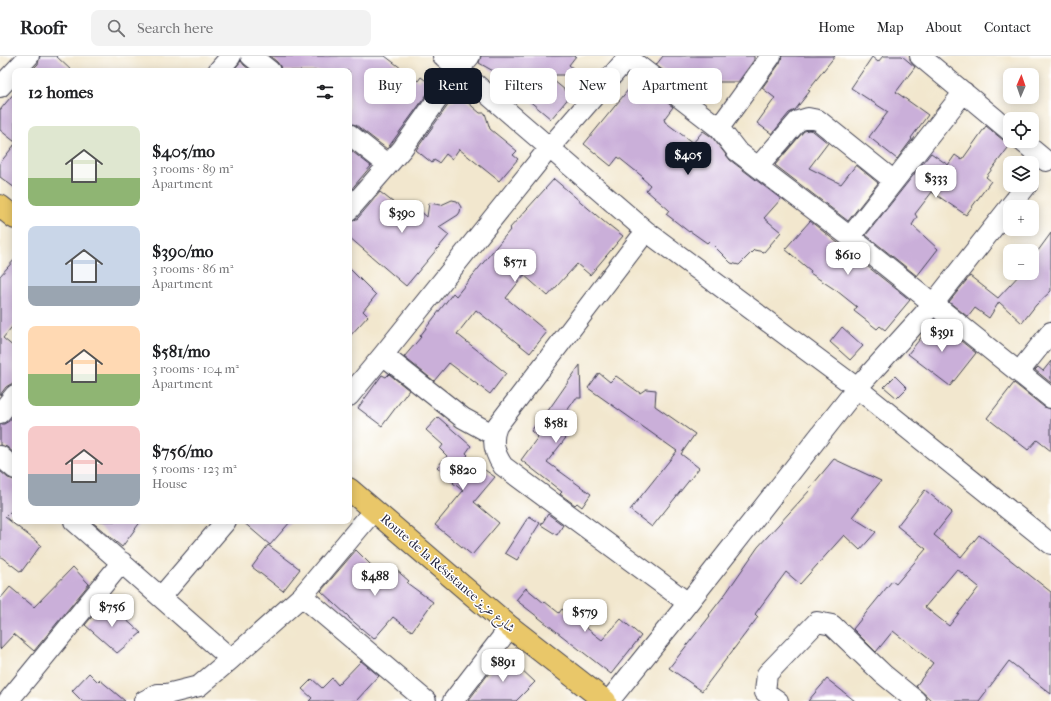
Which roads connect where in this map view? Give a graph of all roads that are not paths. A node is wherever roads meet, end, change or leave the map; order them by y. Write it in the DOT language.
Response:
graph roads {
  1 [pos="29,56"];
  2 [pos="230,56"];
  3 [pos="250,56"];
  4 [pos="443,56"];
  5 [pos="771,56"];
  6 [pos="920,56"];
  7 [pos="628,57"];
  8 [pos="465,63"];
  9 [pos="15,68"];
  10 [pos="220,68"];
  11 [pos="266,68"];
  12 [pos="12,70"];
  13 [pos="4,77"];
  14 [pos="964,92"];
  15 [pos="1003,125"];
  16 [pos="719,128"];
  17 [pos="352,136"];
  18 [pos="550,147"];
  19 [pos="1033,148"];
  20 [pos="1048,158"];
  21 [pos="388,165"];
  22 [pos="758,167"];
  23 [pos="1039,169"];
  24 [pos="894,182"];
  25 [pos="1021,192"];
  26 [pos="352,207"];
  27 [pos="646,231"];
  28 [pos="850,237"];
  29 [pos="933,304"];
  30 [pos="1051,332"];
  31 [pos="383,355"];
  32 [pos="1019,372"];
  33 [pos="857,388"];
  34 [pos="352,392"];
  35 [pos="1051,398"];
  36 [pos="12,399"];
  37 [pos="0,413"];
  38 [pos="494,435"];
  39 [pos="0,456"];
  40 [pos="12,466"];
  41 [pos="352,492"];
  42 [pos="374,510"];
  43 [pos="78,524"];
  44 [pos="216,524"];
  45 [pos="1051,544"];
  46 [pos="122,562"];
  47 [pos="302,596"];
  48 [pos="161,597"];
  49 [pos="688,603"];
  50 [pos="510,627"];
  51 [pos="231,660"];
  52 [pos="171,697"];
  53 [pos="8,701"];
  54 [pos="144,701"];
  55 [pos="426,701"];
  56 [pos="453,701"];
  57 [pos="604,701"];
  58 [pos="609,701"];
  59 [pos="778,701"];
  60 [pos="916,701"];
  1 -- 9 [label="street"];
  2 -- 10 [label="street"];
  3 -- 11 [label="street"];
  4 -- 8 [label="street"];
  5 -- 16 [label="street"];
  6 -- 14 [label="street"];
  7 -- 16 [label="street"];
  7 -- 18 [label="street"];
  8 -- 18 [label="street"];
  8 -- 21 [label="street"];
  12 -- 13 [label="street"];
  14 -- 15 [label="street"];
  14 -- 24 [label="street"];
  16 -- 22 [label="street"];
  17 -- 21 [label="street"];
  18 -- 27 [label="street"];
  18 -- 31 [label="street"];
  19 -- 20 [label="street"];
  20 -- 23 [label="street"];
  21 -- 26 [label="street"];
  22 -- 24 [label="street"];
  22 -- 28 [label="street"];
  24 -- 28 [label="street"];
  25 -- 29 [label="street"];
  27 -- 33 [label="street"];
  27 -- 38 [label="street"];
  28 -- 29 [label="street"];
  29 -- 32 [label="street"];
  29 -- 33 [label="street"];
  30 -- 32 [label="street"];
  31 -- 34 [label="street"];
  31 -- 38 [label="street"];
  32 -- 35 [label="street"];
  33 -- 45 [label="street"];
  33 -- 49 [label="street"];
  36 -- 37 [label="street"];
  38 -- 49 [label="street"];
  39 -- 40 [label="street"];
  41 -- 42 [label="main road, Route de la Résistance شارع عزيز"];
  42 -- 47 [label="street"];
  42 -- 50 [label="main road, Route de la Résistance شارع عزيز"];
  43 -- 46 [label="street"];
  44 -- 48 [label="street"];
  46 -- 48 [label="street"];
  46 -- 53 [label="street"];
  47 -- 51 [label="street"];
  47 -- 55 [label="street"];
  48 -- 51 [label="street"];
  49 -- 58 [label="street"];
  50 -- 56 [label="street"];
  50 -- 57 [label="main road, Route de la Résistance شارع عزيز"];
  51 -- 52 [label="street"];
  52 -- 54 [label="street"];
  59 -- 60 [label="street"];
}
